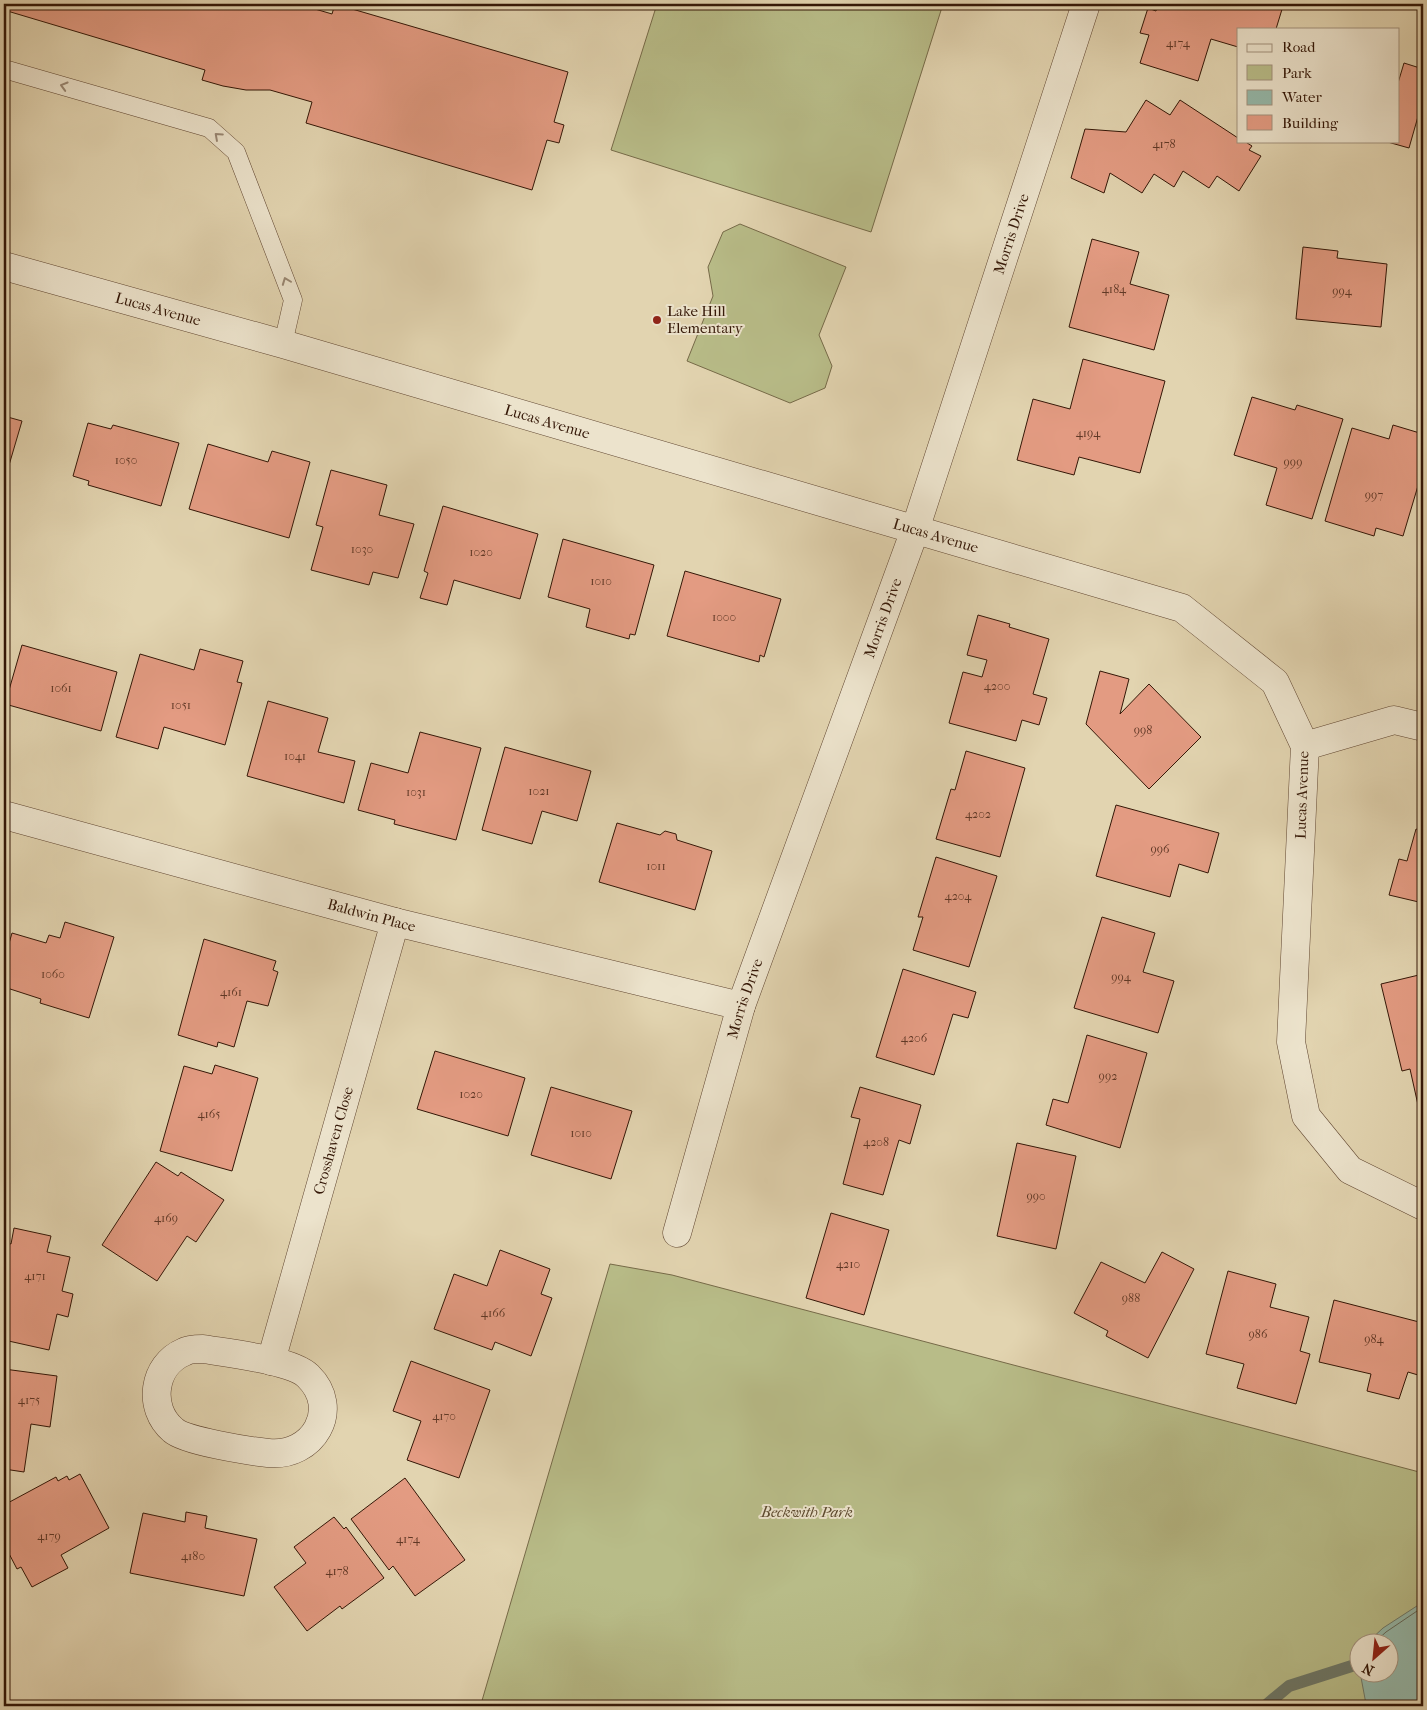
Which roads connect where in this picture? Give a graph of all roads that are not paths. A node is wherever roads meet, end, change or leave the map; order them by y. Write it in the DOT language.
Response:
graph roads {
  1 [pos="1086,4"];
  2 [pos="4,69"];
  3 [pos="4,266"];
  4 [pos="283,344"];
  5 [pos="915,530"];
  6 [pos="1423,727"];
  7 [pos="1305,746"];
  8 [pos="4,815"];
  9 [pos="395,922"];
  10 [pos="741,1006"];
  11 [pos="1423,1206"];
  12 [pos="677,1233"];
  13 [pos="272,1361"];
  1 -- 5 [label="street, Morris Drive"];
  4 -- 2 [label="lane, one-way"];
  3 -- 4 [label="street, Lucas Avenue"];
  4 -- 5 [label="street, Lucas Avenue"];
  5 -- 7 [label="street, Lucas Avenue"];
  5 -- 10 [label="street, Morris Drive"];
  6 -- 7 [label="street"];
  7 -- 11 [label="street, Lucas Avenue"];
  8 -- 9 [label="street, Baldwin Place"];
  9 -- 10 [label="street, Baldwin Place"];
  9 -- 13 [label="street, Crosshaven Close"];
  10 -- 12 [label="street, Morris Drive"];
  13 -- 13 [label="street"];
}
